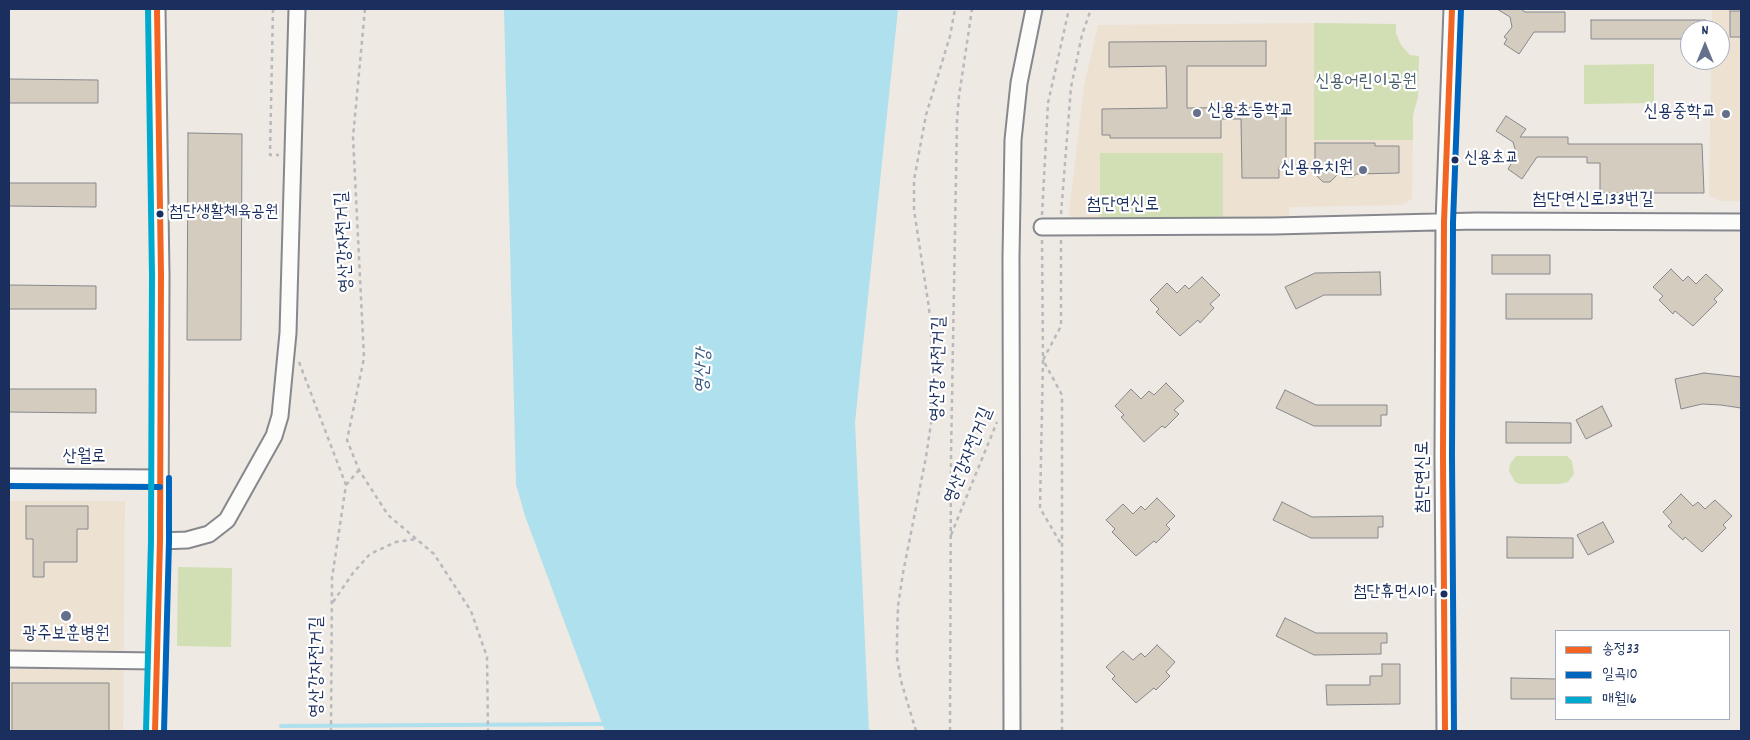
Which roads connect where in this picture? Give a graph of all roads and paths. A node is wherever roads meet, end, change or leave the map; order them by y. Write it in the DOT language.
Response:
graph roads {
  1 [pos="157,9"];
  2 [pos="273,9"];
  3 [pos="296,9"];
  4 [pos="365,9"];
  5 [pos="956,9"];
  6 [pos="972,9"];
  7 [pos="1034,9"];
  8 [pos="1069,9"];
  9 [pos="1091,9"];
  10 [pos="1452,9"];
  11 [pos="293,155"];
  12 [pos="1444,222"];
  13 [pos="1741,222"];
  14 [pos="1062,226"];
  15 [pos="1042,227"];
  16 [pos="298,360"];
  17 [pos="1043,360"];
  18 [pos="997,421"];
  19 [pos="359,470"];
  20 [pos="9,478"];
  21 [pos="160,478"];
  22 [pos="346,485"];
  23 [pos="951,536"];
  24 [pos="416,538"];
  25 [pos="160,541"];
  26 [pos="1062,546"];
  27 [pos="332,603"];
  28 [pos="9,659"];
  29 [pos="157,661"];
  30 [pos="155,731"];
  31 [pos="331,731"];
  32 [pos="488,731"];
  33 [pos="916,731"];
  34 [pos="950,731"];
  35 [pos="1012,731"];
  36 [pos="1062,731"];
  37 [pos="1445,731"];
  1 -- 21 [label="street"];
  2 -- 11 [label="path"];
  3 -- 11 [label="street"];
  4 -- 19 [label="path, 영산강자전거길"];
  5 -- 33 [label="path"];
  6 -- 23 [label="path, 영산강 자전거길"];
  7 -- 35 [label="street"];
  8 -- 15 [label="path"];
  9 -- 14 [label="path"];
  10 -- 12 [label="street, 첨단연신로"];
  11 -- 25 [label="street"];
  12 -- 13 [label="street, 첨단연신로133번길"];
  12 -- 14 [label="street, 첨단연신로"];
  12 -- 37 [label="street, 첨단연신로"];
  14 -- 15 [label="street, 첨단연신로"];
  14 -- 17 [label="path"];
  15 -- 17 [label="path"];
  16 -- 22 [label="path, 영산강자전거길"];
  17 -- 26 [label="path"];
  17 -- 26 [label="path"];
  18 -- 23 [label="path, 영산강자전거길"];
  19 -- 22 [label="path"];
  19 -- 24 [label="path, 영산강자전거길"];
  20 -- 21 [label="street, 산월로"];
  21 -- 25 [label="street"];
  22 -- 27 [label="path, 영산강자전거길"];
  23 -- 34 [label="path, 영산강 자전거길"];
  24 -- 27 [label="path, 영산강자전거길"];
  24 -- 32 [label="path, 영산강자전거길"];
  25 -- 29 [label="street"];
  26 -- 36 [label="path"];
  27 -- 31 [label="path, 영산강자전거길"];
  28 -- 29 [label="street"];
  29 -- 30 [label="street"];
}
